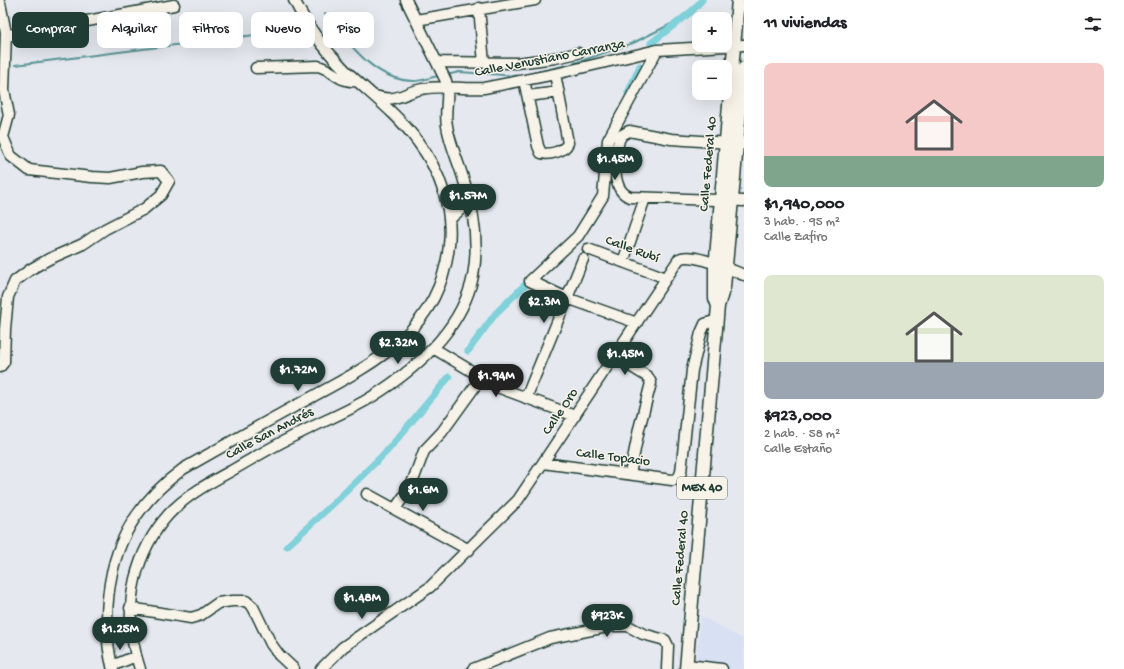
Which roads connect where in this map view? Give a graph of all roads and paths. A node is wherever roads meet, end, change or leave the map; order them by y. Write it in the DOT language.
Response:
graph roads {
  1 [pos="294,0"];
  2 [pos="406,0"];
  3 [pos="535,0"];
  4 [pos="738,0"];
  5 [pos="0,3"];
  6 [pos="174,5"];
  7 [pos="479,8"];
  8 [pos="416,20"];
  9 [pos="6,33"];
  10 [pos="739,45"];
  11 [pos="657,50"];
  12 [pos="578,53"];
  13 [pos="484,63"];
  14 [pos="439,66"];
  15 [pos="256,68"];
  16 [pos="744,68"];
  17 [pos="555,74"];
  18 [pos="524,80"];
  19 [pos="357,81"];
  20 [pos="446,84"];
  21 [pos="559,92"];
  22 [pos="373,95"];
  23 [pos="528,96"];
  24 [pos="738,103"];
  25 [pos="736,144"];
  26 [pos="645,198"];
  27 [pos="726,200"];
  28 [pos="470,201"];
  29 [pos="744,201"];
  30 [pos="450,219"];
  31 [pos="588,249"];
  32 [pos="583,260"];
  33 [pos="623,262"];
  34 [pos="721,266"];
  35 [pos="744,275"];
  36 [pos="666,278"];
  37 [pos="567,298"];
  38 [pos="717,320"];
  39 [pos="637,323"];
  40 [pos="432,348"];
  41 [pos="614,356"];
  42 [pos="0,367"];
  43 [pos="481,378"];
  44 [pos="526,398"];
  45 [pos="575,416"];
  46 [pos="543,463"];
  47 [pos="630,474"];
  48 [pos="367,494"];
  49 [pos="395,509"];
  50 [pos="469,550"];
  51 [pos="130,608"];
  52 [pos="136,656"];
  53 [pos="686,667"];
  54 [pos="113,668"];
  55 [pos="140,669"];
  56 [pos="294,669"];
  57 [pos="321,669"];
  58 [pos="473,669"];
  59 [pos="667,669"];
  60 [pos="722,669"];
  1 -- 19 [label="street"];
  2 -- 8 [label="street"];
  3 -- 7 [label="street"];
  4 -- 10 [label="main road, Calle Federal 40 / MEX 40"];
  5 -- 9 [label="street"];
  6 -- 9 [label="street"];
  7 -- 8 [label="street"];
  7 -- 13 [label="street"];
  8 -- 14 [label="street"];
  9 -- 42 [label="street"];
  10 -- 11 [label="street, Calle Venustiano Carranza"];
  10 -- 24 [label="main road, Calle Federal 40 / MEX 40"];
  11 -- 17 [label="street, Calle Venustiano Carranza"];
  11 -- 37 [label="street"];
  12 -- 13 [label="street"];
  13 -- 14 [label="street"];
  14 -- 20 [label="street"];
  15 -- 19 [label="street"];
  16 -- 24 [label="main road, Calle Federal 40 / MEX 40"];
  17 -- 18 [label="street, Calle Venustiano Carranza"];
  17 -- 21 [label="street"];
  18 -- 20 [label="street, Calle Venustiano Carranza"];
  18 -- 23 [label="street"];
  19 -- 22 [label="street"];
  20 -- 22 [label="street, Calle Venustiano Carranza"];
  20 -- 28 [label="street, Calle San Andrés"];
  21 -- 23 [label="street"];
  21 -- 23 [label="street"];
  22 -- 30 [label="street"];
  24 -- 25 [label="main road, Calle Federal 40 / MEX 40"];
  25 -- 26 [label="street"];
  25 -- 27 [label="main road, Calle Federal 40 / MEX 40"];
  26 -- 27 [label="street"];
  26 -- 33 [label="street"];
  27 -- 29 [label="street"];
  27 -- 34 [label="main road, Calle Federal 40 / MEX 40"];
  28 -- 30 [label="street"];
  28 -- 40 [label="street, Calle San Andrés"];
  30 -- 54 [label="street"];
  31 -- 33 [label="street, Calle Rubí"];
  32 -- 37 [label="street"];
  33 -- 36 [label="street, Calle Rubí"];
  34 -- 35 [label="street"];
  34 -- 36 [label="street, Calle Oro"];
  34 -- 38 [label="main road, Calle Federal 40 / MEX 40"];
  36 -- 39 [label="street, Calle Oro"];
  37 -- 39 [label="street"];
  37 -- 44 [label="street"];
  38 -- 47 [label="street, Calle Topacio"];
  38 -- 53 [label="main road, Calle Federal 40 / MEX 40"];
  39 -- 41 [label="street, Calle Oro"];
  40 -- 43 [label="street"];
  40 -- 51 [label="street, Calle San Andrés"];
  41 -- 45 [label="street, Calle Oro"];
  41 -- 47 [label="street"];
  43 -- 44 [label="street"];
  43 -- 49 [label="street"];
  44 -- 45 [label="street"];
  45 -- 46 [label="street, Calle Oro"];
  46 -- 47 [label="street, Calle Topacio"];
  46 -- 50 [label="street, Calle Oro"];
  48 -- 49 [label="street"];
  49 -- 50 [label="street"];
  50 -- 57 [label="street, Calle Oro"];
  51 -- 52 [label="street, Calle San Andrés"];
  51 -- 56 [label="street"];
  52 -- 54 [label="street"];
  52 -- 55 [label="street, Calle San Andrés"];
  53 -- 60 [label="street"];
  58 -- 59 [label="street"];
}
